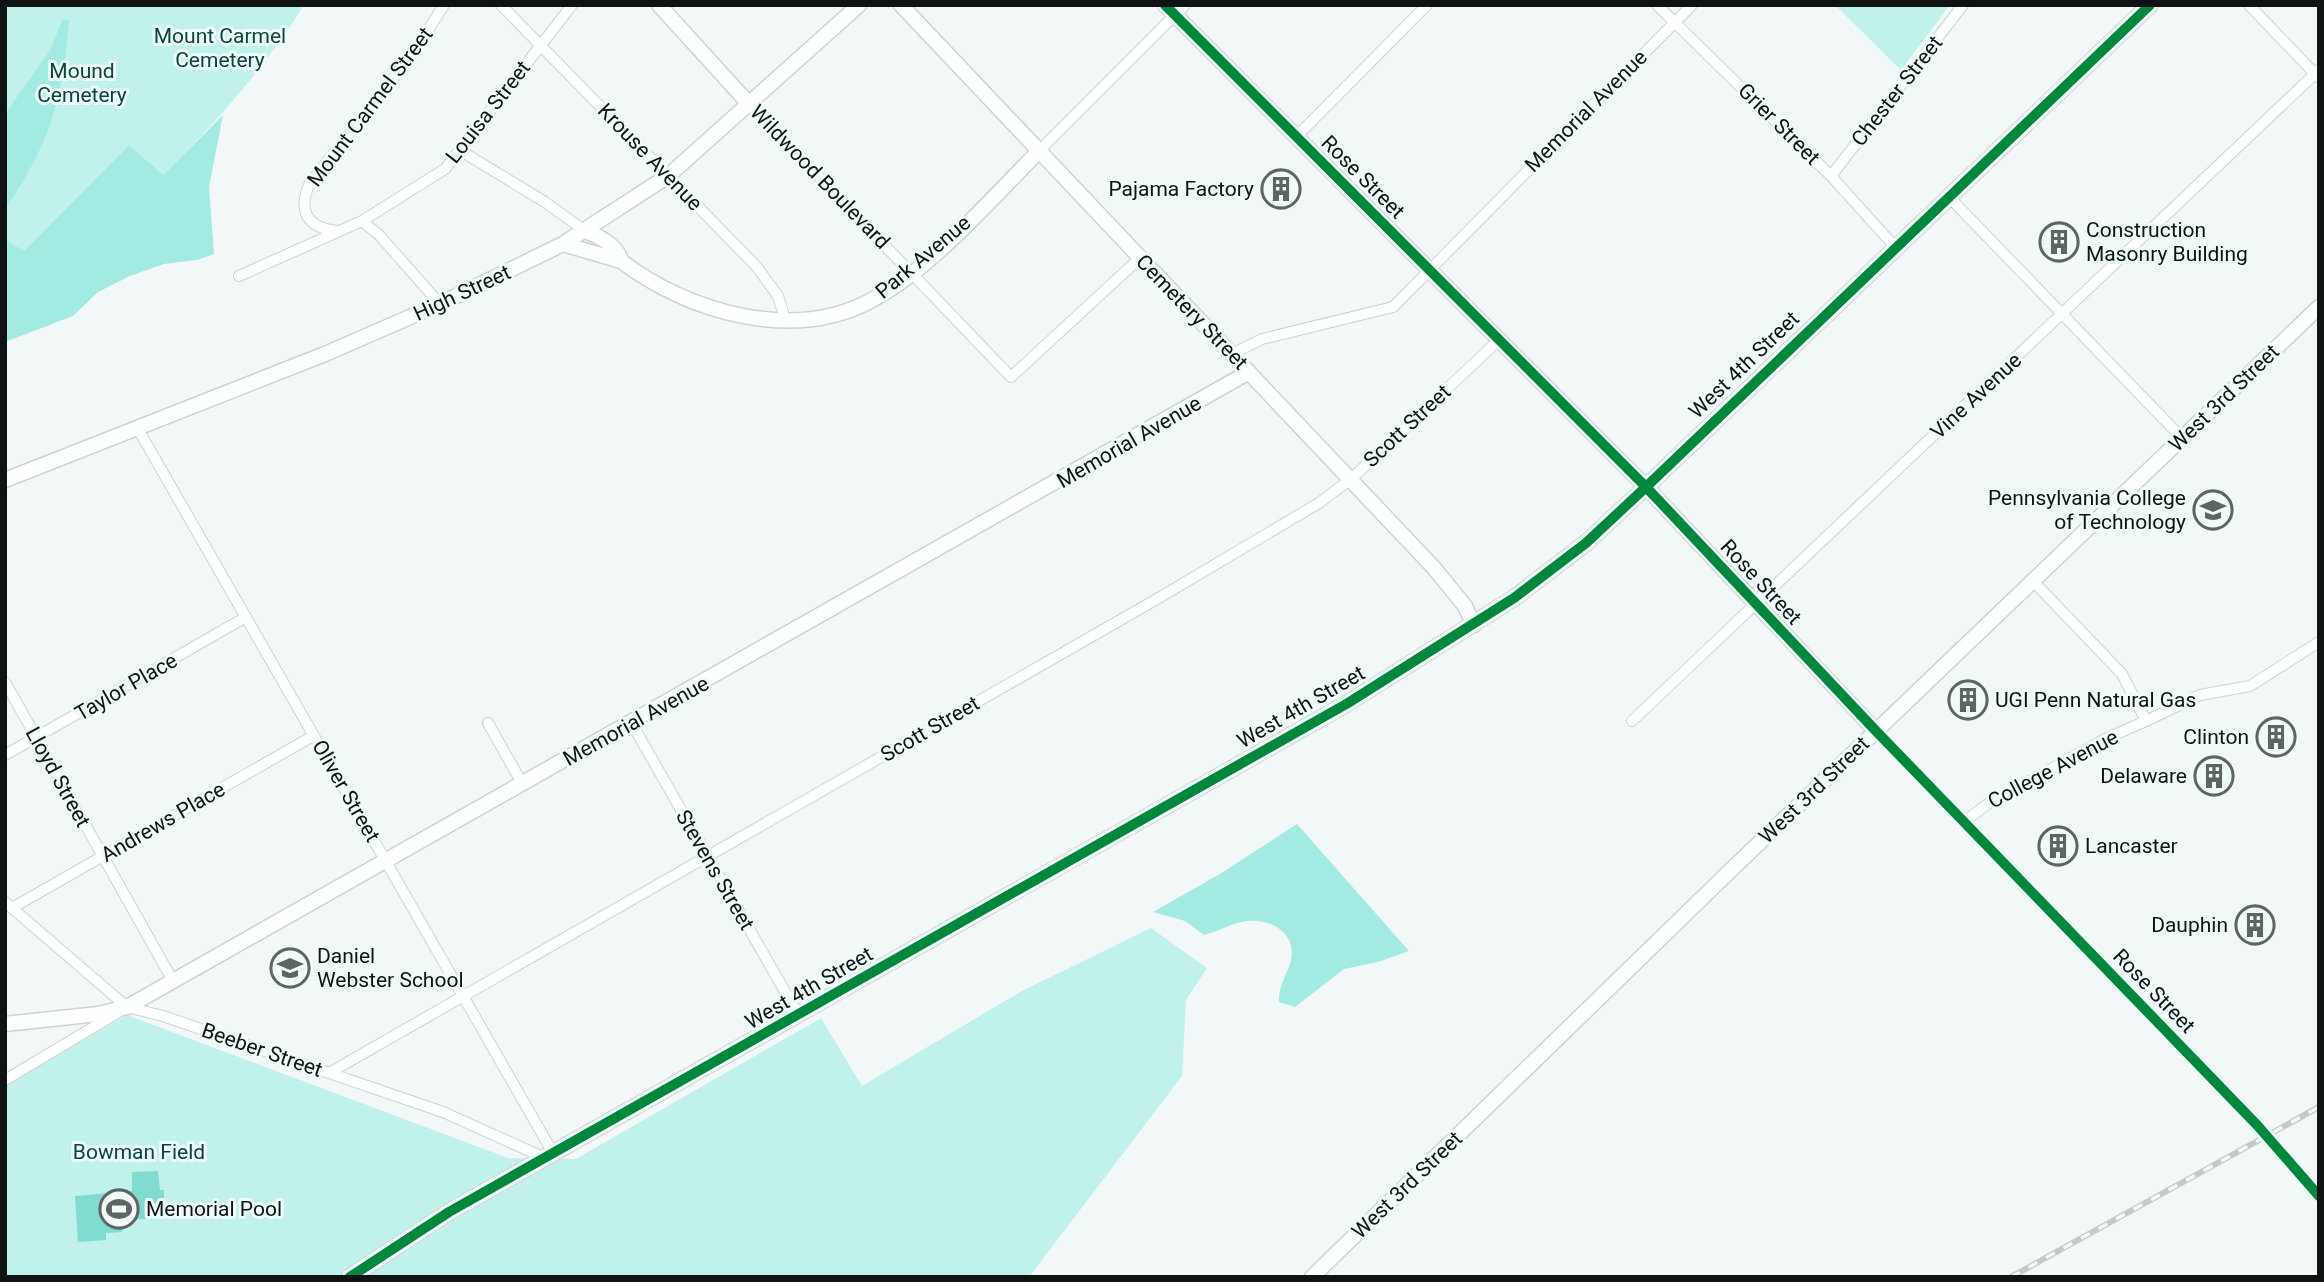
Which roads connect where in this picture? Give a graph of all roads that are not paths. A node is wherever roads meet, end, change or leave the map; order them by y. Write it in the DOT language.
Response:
graph roads {
  1 [pos="444,5"];
  2 [pos="501,5"];
  3 [pos="572,5"];
  4 [pos="659,5"];
  5 [pos="859,5"];
  6 [pos="901,5"];
  7 [pos="1427,5"];
  8 [pos="1657,5"];
  9 [pos="1692,5"];
  10 [pos="1963,5"];
  11 [pos="2150,5"];
  12 [pos="2249,5"];
  13 [pos="1175,9"];
  14 [pos="1675,22"];
  15 [pos="541,44"];
  16 [pos="2318,74"];
  17 [pos="750,105"];
  18 [pos="1296,137"];
  19 [pos="461,151"];
  20 [pos="1039,151"];
  21 [pos="668,176"];
  22 [pos="1831,176"];
  23 [pos="1950,197"];
  24 [pos="362,221"];
  25 [pos="337,231"];
  26 [pos="585,231"];
  27 [pos="563,244"];
  28 [pos="1896,247"];
  29 [pos="1140,258"];
  30 [pos="621,261"];
  31 [pos="1429,270"];
  32 [pos="912,272"];
  33 [pos="239,276"];
  34 [pos="440,304"];
  35 [pos="2319,307"];
  36 [pos="2062,314"];
  37 [pos="785,318"];
  38 [pos="1499,340"];
  39 [pos="1232,354"];
  40 [pos="1249,372"];
  41 [pos="138,429"];
  42 [pos="2182,438"];
  43 [pos="1351,479"];
  44 [pos="5,480"];
  45 [pos="1646,488"];
  46 [pos="2033,581"];
  47 [pos="1756,605"];
  48 [pos="246,617"];
  49 [pos="1474,625"];
  50 [pos="2319,642"];
  51 [pos="5,682"];
  52 [pos="1632,720"];
  53 [pos="2146,721"];
  54 [pos="488,723"];
  55 [pos="632,724"];
  56 [pos="1875,731"];
  57 [pos="313,736"];
  58 [pos="36,737"];
  59 [pos="5,755"];
  60 [pos="523,785"];
  61 [pos="1964,822"];
  62 [pos="103,856"];
  63 [pos="707,856"];
  64 [pos="386,861"];
  65 [pos="9,905"];
  66 [pos="173,981"];
  67 [pos="462,995"];
  68 [pos="127,1007"];
  69 [pos="799,1016"];
  70 [pos="5,1024"];
  71 [pos="329,1073"];
  72 [pos="5,1080"];
  73 [pos="549,1155"];
  74 [pos="2319,1196"];
  75 [pos="350,1277"];
  76 [pos="1312,1277"];
  1 -- 25 [label="street, Mount Carmel Street"];
  2 -- 15 [label="street, Krouse Avenue"];
  3 -- 15 [label="street, Louisa Street"];
  4 -- 17 [label="street, Wildwood Boulevard"];
  5 -- 17 [label="street, High Street"];
  6 -- 20 [label="street, Cemetery Street"];
  7 -- 18 [label="street"];
  8 -- 14 [label="street, Grier Street"];
  9 -- 14 [label="street, Memorial Avenue"];
  10 -- 22 [label="street, Chester Street"];
  11 -- 23 [label="main road, West 4th Street"];
  12 -- 16 [label="street"];
  13 -- 18 [label="street, Rose Street"];
  13 -- 20 [label="street, Park Avenue"];
  14 -- 22 [label="street, Grier Street"];
  14 -- 31 [label="street, Memorial Avenue"];
  15 -- 19 [label="street, Louisa Street"];
  15 -- 21 [label="street, Krouse Avenue"];
  16 -- 36 [label="street, Vine Avenue"];
  17 -- 21 [label="street, High Street"];
  17 -- 32 [label="street, Wildwood Boulevard"];
  18 -- 31 [label="street, Rose Street"];
  19 -- 24 [label="street, Louisa Street"];
  19 -- 26 [label="street, Park Avenue"];
  20 -- 29 [label="street, Cemetery Street"];
  20 -- 32 [label="street, Park Avenue"];
  21 -- 26 [label="street, High Street"];
  21 -- 37 [label="street, Krouse Avenue"];
  22 -- 28 [label="street, Grier Street"];
  23 -- 28 [label="main road, West 4th Street"];
  23 -- 36 [label="street"];
  24 -- 25 [label="street, Louisa Street"];
  24 -- 34 [label="street"];
  25 -- 33 [label="street, Louisa Street"];
  26 -- 27 [label="street, High Street"];
  26 -- 30 [label="street, Park Avenue"];
  27 -- 30 [label="street"];
  27 -- 34 [label="street, High Street"];
  28 -- 45 [label="main road, West 4th Street"];
  29 -- 32 [label="street, Wildwood Boulevard"];
  29 -- 39 [label="street, Cemetery Street"];
  30 -- 37 [label="street, Park Avenue"];
  31 -- 38 [label="street, Rose Street"];
  31 -- 39 [label="street, Memorial Avenue"];
  32 -- 37 [label="street, Park Avenue"];
  34 -- 41 [label="street, High Street"];
  35 -- 42 [label="street, West 3rd Street"];
  36 -- 42 [label="street"];
  36 -- 47 [label="street, Vine Avenue"];
  38 -- 43 [label="street, Scott Street"];
  38 -- 45 [label="street, Rose Street"];
  39 -- 40 [label="street, Cemetery Street"];
  40 -- 43 [label="street, Cemetery Street"];
  40 -- 55 [label="street, Memorial Avenue"];
  41 -- 44 [label="street, High Street"];
  41 -- 48 [label="street, Oliver Street"];
  42 -- 46 [label="street, West 3rd Street"];
  43 -- 49 [label="street, Cemetery Street"];
  43 -- 63 [label="street, Scott Street"];
  45 -- 47 [label="street, Rose Street"];
  45 -- 49 [label="main road, West 4th Street"];
  46 -- 53 [label="street"];
  46 -- 56 [label="street, West 3rd Street"];
  47 -- 52 [label="street, Vine Avenue"];
  47 -- 56 [label="street, Rose Street"];
  48 -- 57 [label="street, Oliver Street"];
  48 -- 58 [label="street, Taylor Place"];
  49 -- 69 [label="main road, West 4th Street"];
  50 -- 53 [label="street, College Avenue"];
  51 -- 58 [label="street, Lloyd Street"];
  53 -- 61 [label="street, College Avenue"];
  54 -- 60 [label="street"];
  55 -- 60 [label="street, Memorial Avenue"];
  55 -- 63 [label="street, Stevens Street"];
  56 -- 61 [label="street, Rose Street"];
  56 -- 76 [label="street, West 3rd Street"];
  57 -- 62 [label="street, Andrews Place"];
  57 -- 64 [label="street, Oliver Street"];
  58 -- 59 [label="street, Taylor Place"];
  58 -- 62 [label="street, Lloyd Street"];
  60 -- 64 [label="street, Memorial Avenue"];
  61 -- 74 [label="street, Rose Street"];
  62 -- 65 [label="street, Andrews Place"];
  62 -- 66 [label="street, Lloyd Street"];
  63 -- 67 [label="street, Scott Street"];
  63 -- 69 [label="street, Stevens Street"];
  64 -- 66 [label="street, Memorial Avenue"];
  64 -- 67 [label="street, Oliver Street"];
  65 -- 68 [label="street, Beeber Street"];
  66 -- 68 [label="street, Memorial Avenue"];
  67 -- 71 [label="street, Scott Street"];
  67 -- 73 [label="street, Oliver Street"];
  68 -- 70 [label="street, Memorial Avenue"];
  68 -- 71 [label="street, Beeber Street"];
  68 -- 72 [label="street"];
  69 -- 73 [label="main road, West 4th Street"];
  71 -- 73 [label="street, Beeber Street"];
  73 -- 75 [label="main road, West 4th Street"];
}
